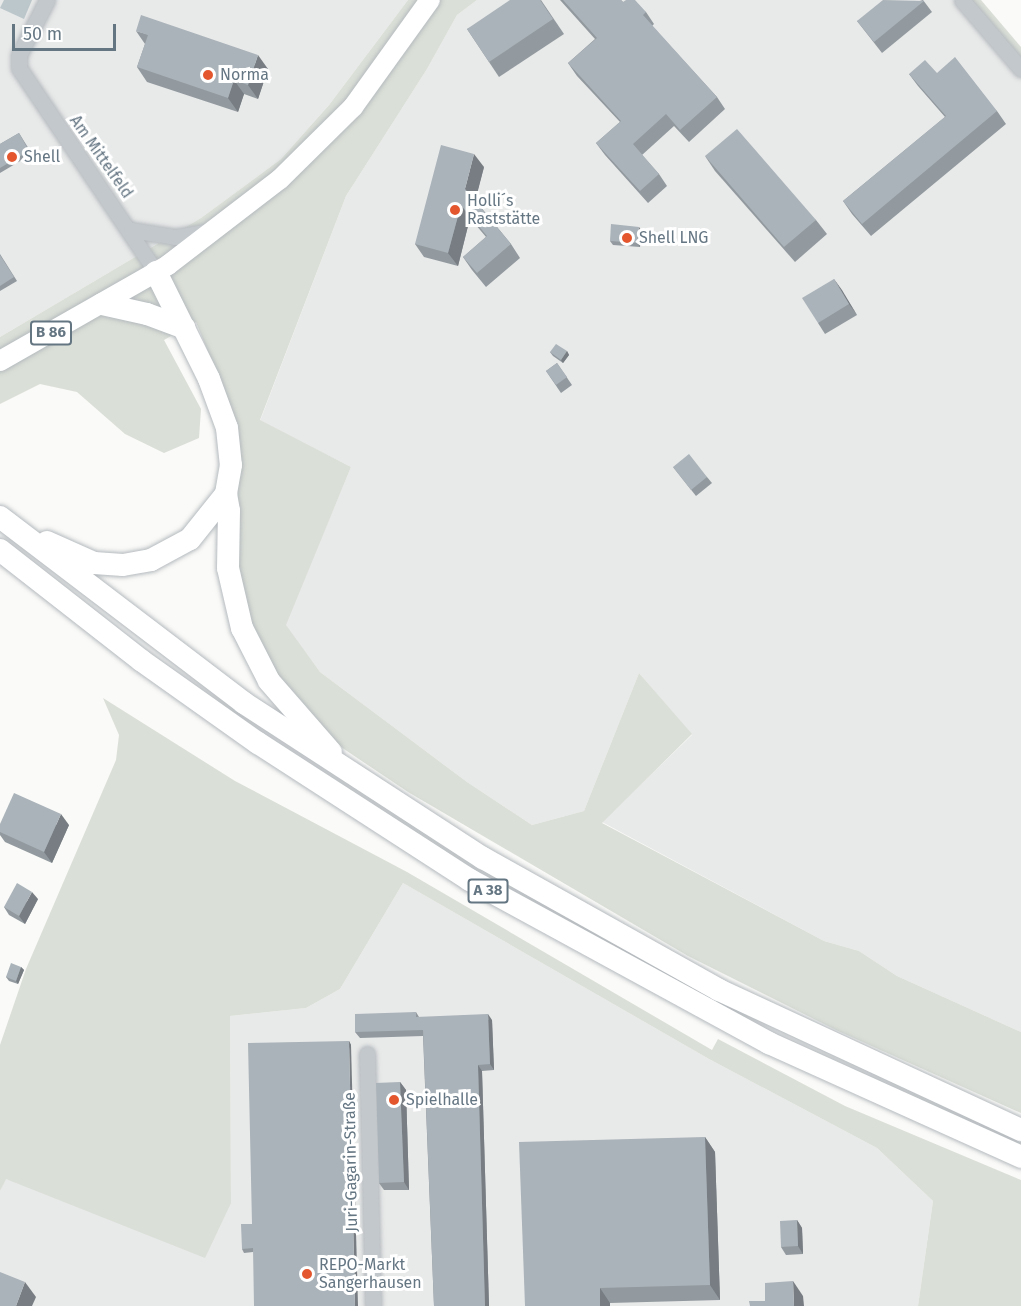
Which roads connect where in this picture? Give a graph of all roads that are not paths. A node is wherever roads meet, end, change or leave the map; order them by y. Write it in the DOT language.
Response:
graph roads {
  1 [pos="47,0"];
  2 [pos="430,0"];
  3 [pos="962,0"];
  4 [pos="1021,69"];
  5 [pos="132,230"];
  6 [pos="217,230"];
  7 [pos="156,273"];
  8 [pos="102,304"];
  9 [pos="185,328"];
  10 [pos="0,361"];
  11 [pos="226,494"];
  12 [pos="0,517"];
  13 [pos="19,533"];
  14 [pos="0,550"];
  15 [pos="344,771"];
  16 [pos="367,1054"];
  17 [pos="1021,1130"];
  18 [pos="1021,1158"];
  19 [pos="373,1306"];
  1 -- 5 [label="street, Am Mittelfeld"];
  2 -- 6 [label="main road"];
  3 -- 4 [label="street"];
  5 -- 6 [label="street"];
  5 -- 7 [label="street, Am Mittelfeld"];
  6 -- 7 [label="main road"];
  7 -- 8 [label="main road, B 86"];
  7 -- 9 [label="highway"];
  8 -- 9 [label="highway"];
  8 -- 10 [label="main road, B 86"];
  9 -- 11 [label="highway"];
  11 -- 13 [label="highway"];
  11 -- 15 [label="highway"];
  12 -- 13 [label="highway, A 38"];
  13 -- 15 [label="highway, A 38"];
  14 -- 18 [label="highway, A 38"];
  15 -- 17 [label="highway, A 38"];
  16 -- 19 [label="street, Juri-Gagarin-Straße"];
}
